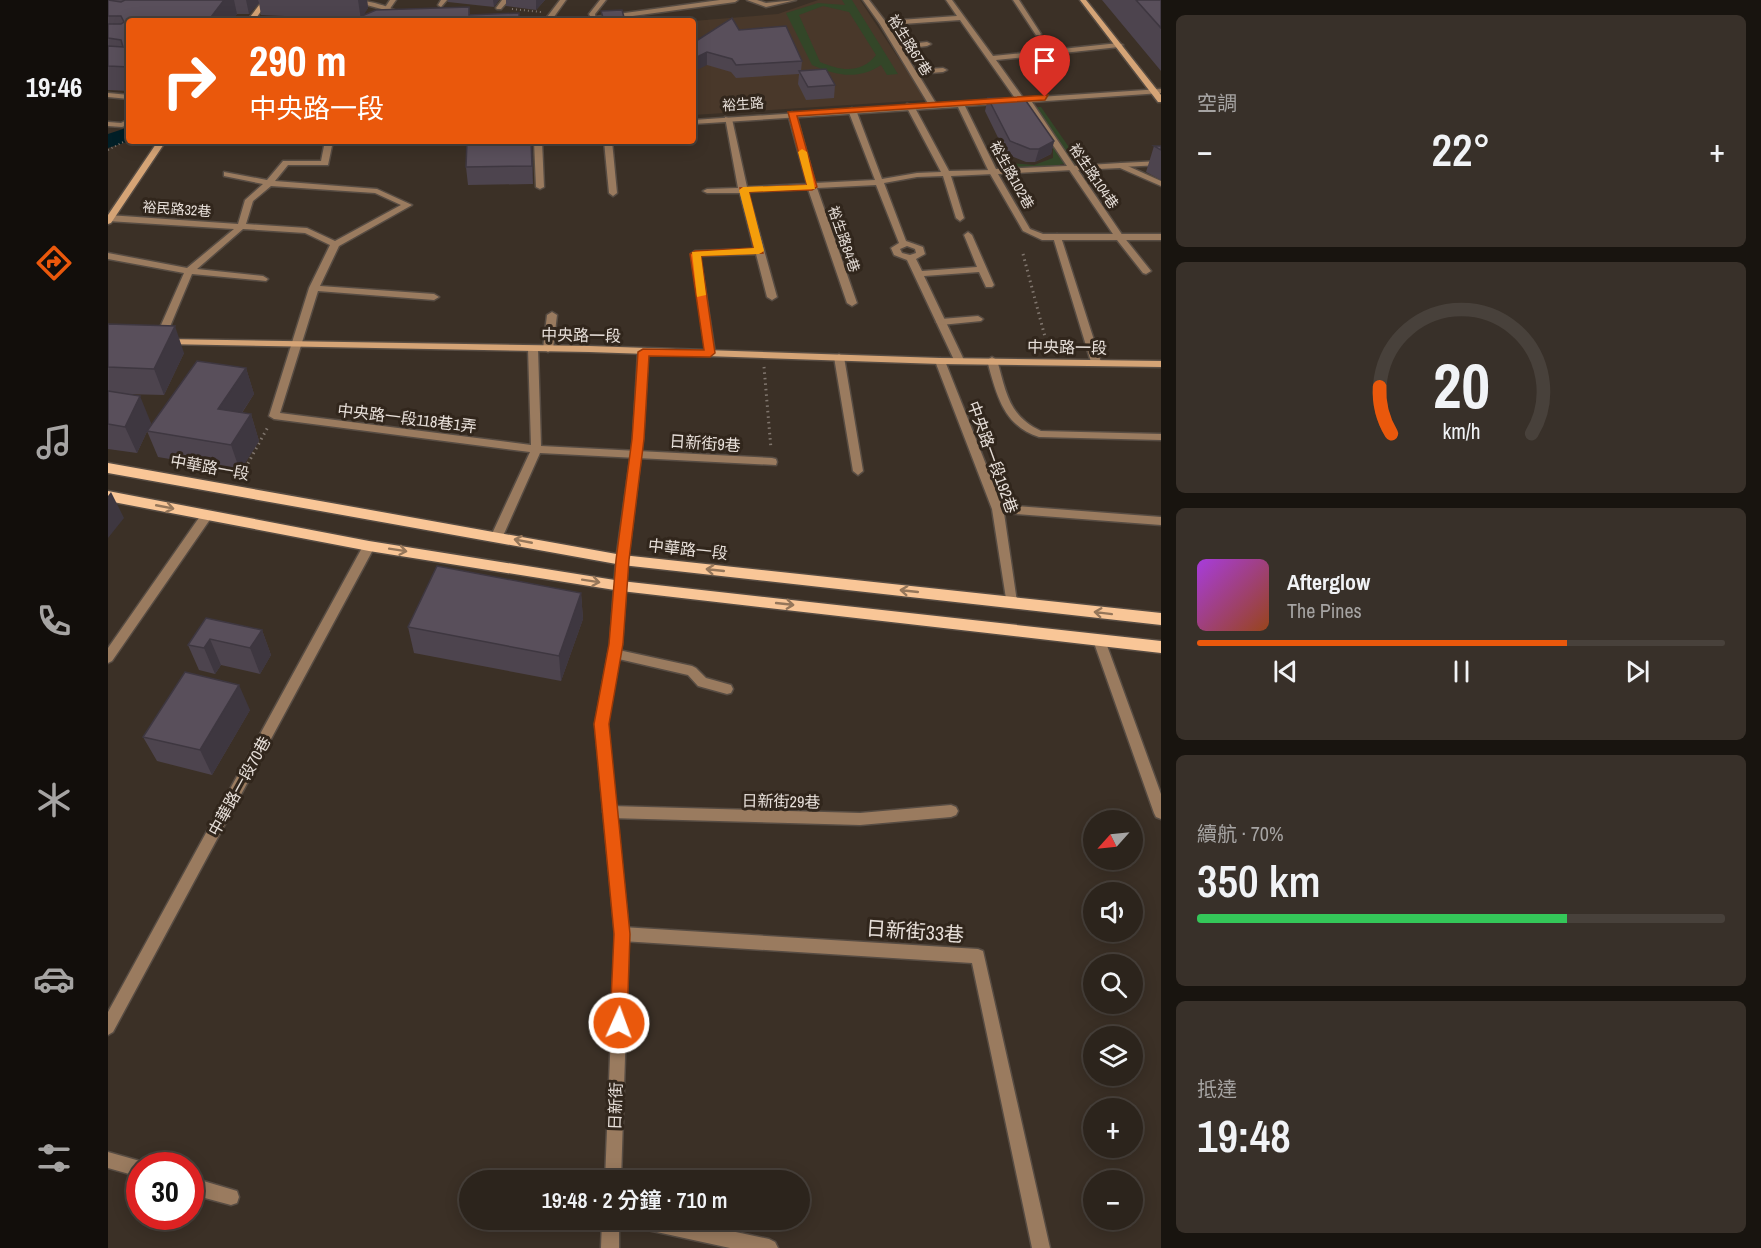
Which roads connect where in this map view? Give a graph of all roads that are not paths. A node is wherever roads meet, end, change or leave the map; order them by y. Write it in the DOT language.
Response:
graph roads {
  1 [pos="266,0"];
  2 [pos="351,0"];
  3 [pos="393,0"];
  4 [pos="506,0"];
  5 [pos="563,0"];
  6 [pos="603,0"];
  7 [pos="735,0"];
  8 [pos="750,0"];
  9 [pos="793,0"];
  10 [pos="866,0"];
  11 [pos="949,0"];
  12 [pos="1016,0"];
  13 [pos="1083,0"];
  14 [pos="500,8"];
  15 [pos="387,9"];
  16 [pos="252,18"];
  17 [pos="406,18"];
  18 [pos="549,18"];
  19 [pos="594,18"];
  20 [pos="601,18"];
  21 [pos="961,18"];
  22 [pos="883,23"];
  23 [pos="1038,34"];
  24 [pos="927,44"];
  25 [pos="1119,45"];
  26 [pos="898,47"];
  27 [pos="992,58"];
  28 [pos="943,70"];
  29 [pos="913,72"];
  30 [pos="1157,91"];
  31 [pos="108,95"];
  32 [pos="126,97"];
  33 [pos="1023,99"];
  34 [pos="1161,100"];
  35 [pos="960,104"];
  36 [pos="933,105"];
  37 [pos="909,106"];
  38 [pos="852,110"];
  39 [pos="792,114"];
  40 [pos="728,119"];
  41 [pos="696,122"];
  42 [pos="125,123"];
  43 [pos="108,124"];
  44 [pos="108,130"];
  45 [pos="160,144"];
  46 [pos="328,144"];
  47 [pos="538,144"];
  48 [pos="608,144"];
  49 [pos="1161,163"];
  50 [pos="1121,165"];
  51 [pos="1072,168"];
  52 [pos="993,172"];
  53 [pos="946,173"];
  54 [pos="227,174"];
  55 [pos="878,182"];
  56 [pos="269,183"];
  57 [pos="1161,184"];
  58 [pos="540,187"];
  59 [pos="812,187"];
  60 [pos="743,190"];
  61 [pos="707,191"];
  62 [pos="613,194"];
  63 [pos="960,218"];
  64 [pos="109,219"];
  65 [pos="241,227"];
  66 [pos="968,235"];
  67 [pos="1057,237"];
  68 [pos="1161,237"];
  69 [pos="1120,238"];
  70 [pos="903,243"];
  71 [pos="335,244"];
  72 [pos="759,251"];
  73 [pos="108,256"];
  74 [pos="911,258"];
  75 [pos="982,269"];
  76 [pos="189,271"];
  77 [pos="1146,271"];
  78 [pos="918,274"];
  79 [pos="263,279"];
  80 [pos="989,285"];
  81 [pos="314,288"];
  82 [pos="434,297"];
  83 [pos="772,297"];
  84 [pos="852,303"];
  85 [pos="552,315"];
  86 [pos="978,319"];
  87 [pos="941,322"];
  88 [pos="148,342"];
  89 [pos="159,342"];
  90 [pos="297,346"];
  91 [pos="548,349"];
  92 [pos="533,350"];
  93 [pos="643,352"];
  94 [pos="710,353"];
  95 [pos="839,357"];
  96 [pos="959,360"];
  97 [pos="992,360"];
  98 [pos="940,361"];
  99 [pos="1096,362"];
  100 [pos="1161,364"];
  101 [pos="1161,437"];
  102 [pos="536,449"];
  103 [pos="637,453"];
  104 [pos="772,462"];
  105 [pos="108,468"];
  106 [pos="858,471"];
  107 [pos="108,496"];
  108 [pos="998,509"];
  109 [pos="207,515"];
  110 [pos="1161,521"];
  111 [pos="497,536"];
  112 [pos="369,546"];
  113 [pos="622,560"];
  114 [pos="621,586"];
  115 [pos="1011,602"];
  116 [pos="1161,619"];
  117 [pos="1099,640"];
  118 [pos="1161,647"];
  119 [pos="614,654"];
  120 [pos="108,658"];
  121 [pos="727,689"];
  122 [pos="951,811"];
  123 [pos="610,812"];
  124 [pos="1161,813"];
  125 [pos="622,934"];
  126 [pos="108,1027"];
  127 [pos="108,1160"];
  128 [pos="126,1165"];
  129 [pos="613,1170"];
  130 [pos="204,1189"];
  131 [pos="231,1197"];
  132 [pos="611,1230"];
  133 [pos="688,1230"];
  134 [pos="610,1248"];
  135 [pos="769,1248"];
  136 [pos="1041,1248"];
  1 -- 16 [label="street"];
  2 -- 15 [label="street"];
  3 -- 15 [label="street"];
  4 -- 14 [label="street"];
  5 -- 18 [label="street"];
  6 -- 19 [label="street"];
  7 -- 20 [label="street"];
  8 -- 9 [label="street"];
  10 -- 22 [label="street, 裕生路67巷"];
  11 -- 21 [label="street, 裕生路104巷"];
  12 -- 23 [label="street"];
  13 -- 25 [label="street"];
  15 -- 17 [label="street"];
  21 -- 22 [label="street"];
  21 -- 27 [label="street, 裕生路104巷"];
  22 -- 26 [label="street, 裕生路67巷"];
  24 -- 26 [label="street"];
  25 -- 27 [label="street"];
  25 -- 30 [label="street"];
  26 -- 29 [label="street, 裕生路67巷"];
  27 -- 33 [label="street, 裕生路104巷"];
  28 -- 29 [label="street"];
  29 -- 36 [label="street, 裕生路67巷"];
  30 -- 33 [label="street, 裕生路"];
  30 -- 34 [label="street"];
  31 -- 32 [label="street"];
  33 -- 35 [label="street, 裕生路"];
  33 -- 51 [label="street, 裕生路104巷"];
  35 -- 36 [label="street, 裕生路"];
  35 -- 52 [label="street, 裕生路102巷"];
  36 -- 37 [label="street, 裕生路"];
  37 -- 38 [label="street, 裕生路"];
  37 -- 53 [label="street"];
  38 -- 39 [label="street, 裕生路"];
  38 -- 55 [label="street"];
  39 -- 40 [label="street, 裕生路"];
  39 -- 59 [label="street, 裕生路84巷"];
  40 -- 41 [label="street, 裕生路"];
  40 -- 60 [label="street"];
  42 -- 43 [label="street"];
  42 -- 44 [label="street"];
  45 -- 64 [label="street"];
  46 -- 56 [label="street"];
  47 -- 58 [label="street"];
  48 -- 62 [label="street"];
  49 -- 50 [label="street"];
  50 -- 51 [label="street"];
  50 -- 57 [label="street"];
  51 -- 52 [label="street"];
  51 -- 69 [label="street, 裕生路104巷"];
  52 -- 53 [label="street"];
  52 -- 67 [label="street, 裕生路102巷"];
  53 -- 55 [label="street"];
  53 -- 63 [label="street"];
  54 -- 56 [label="street"];
  55 -- 59 [label="street"];
  55 -- 70 [label="street"];
  56 -- 65 [label="street"];
  56 -- 71 [label="street"];
  59 -- 60 [label="street"];
  59 -- 84 [label="street, 裕生路84巷"];
  60 -- 61 [label="street"];
  60 -- 72 [label="street"];
  64 -- 65 [label="street, 裕民路32巷"];
  65 -- 71 [label="street, 裕民路32巷"];
  65 -- 76 [label="street"];
  66 -- 75 [label="street"];
  67 -- 69 [label="street, 裕生路102巷"];
  67 -- 99 [label="street"];
  68 -- 69 [label="street, 裕生路102巷"];
  69 -- 77 [label="street, 裕生路104巷"];
  70 -- 74 [label="street"];
  70 -- 74 [label="street"];
  71 -- 81 [label="street"];
  72 -- 83 [label="street"];
  72 -- 94 [label="street"];
  73 -- 76 [label="street"];
  74 -- 78 [label="street"];
  75 -- 78 [label="street"];
  75 -- 80 [label="street"];
  76 -- 79 [label="street"];
  76 -- 89 [label="street"];
  78 -- 87 [label="street"];
  81 -- 82 [label="street"];
  81 -- 90 [label="street"];
  85 -- 91 [label="street"];
  86 -- 87 [label="street"];
  87 -- 96 [label="street"];
  88 -- 89 [label="street, 中央路一段"];
  89 -- 90 [label="street, 中央路一段"];
  90 -- 92 [label="street, 中央路一段"];
  90 -- 102 [label="street, 中央路一段118巷1弄"];
  91 -- 92 [label="street, 中央路一段"];
  91 -- 93 [label="street, 中央路一段"];
  92 -- 102 [label="street"];
  93 -- 94 [label="street, 中央路一段"];
  93 -- 103 [label="street, 日新街"];
  94 -- 95 [label="street, 中央路一段"];
  95 -- 98 [label="street, 中央路一段"];
  95 -- 106 [label="street"];
  96 -- 97 [label="street, 中央路一段"];
  96 -- 98 [label="street, 中央路一段"];
  97 -- 99 [label="street, 中央路一段"];
  97 -- 101 [label="street"];
  98 -- 108 [label="street, 中央路一段192巷"];
  99 -- 100 [label="street, 中央路一段"];
  102 -- 103 [label="street, 中央路一段118巷1弄"];
  102 -- 111 [label="street"];
  103 -- 104 [label="street, 日新街9巷"];
  103 -- 113 [label="street, 日新街"];
  105 -- 111 [label="main road, 中華路一段"];
  107 -- 109 [label="main road, one-way"];
  108 -- 110 [label="street"];
  108 -- 115 [label="street, 中央路一段192巷"];
  109 -- 112 [label="main road"];
  109 -- 120 [label="street"];
  113 -- 111 [label="main road, 中華路一段, one-way"];
  112 -- 114 [label="main road, one-way"];
  112 -- 126 [label="street, 中華路一段70巷"];
  113 -- 114 [label="street, 日新街"];
  115 -- 113 [label="main road, 中華路一段, one-way"];
  114 -- 117 [label="main road, one-way"];
  114 -- 119 [label="street, 日新街"];
  116 -- 115 [label="main road, 中華路一段, one-way"];
  117 -- 118 [label="main road"];
  117 -- 124 [label="street"];
  119 -- 121 [label="street"];
  119 -- 123 [label="street, 日新街"];
  122 -- 123 [label="street, 日新街29巷"];
  123 -- 125 [label="street, 日新街"];
  125 -- 129 [label="street, 日新街"];
  125 -- 136 [label="street, 日新街33巷"];
  127 -- 128 [label="street"];
  130 -- 131 [label="street"];
  132 -- 134 [label="street"];
  133 -- 135 [label="street"];
}
